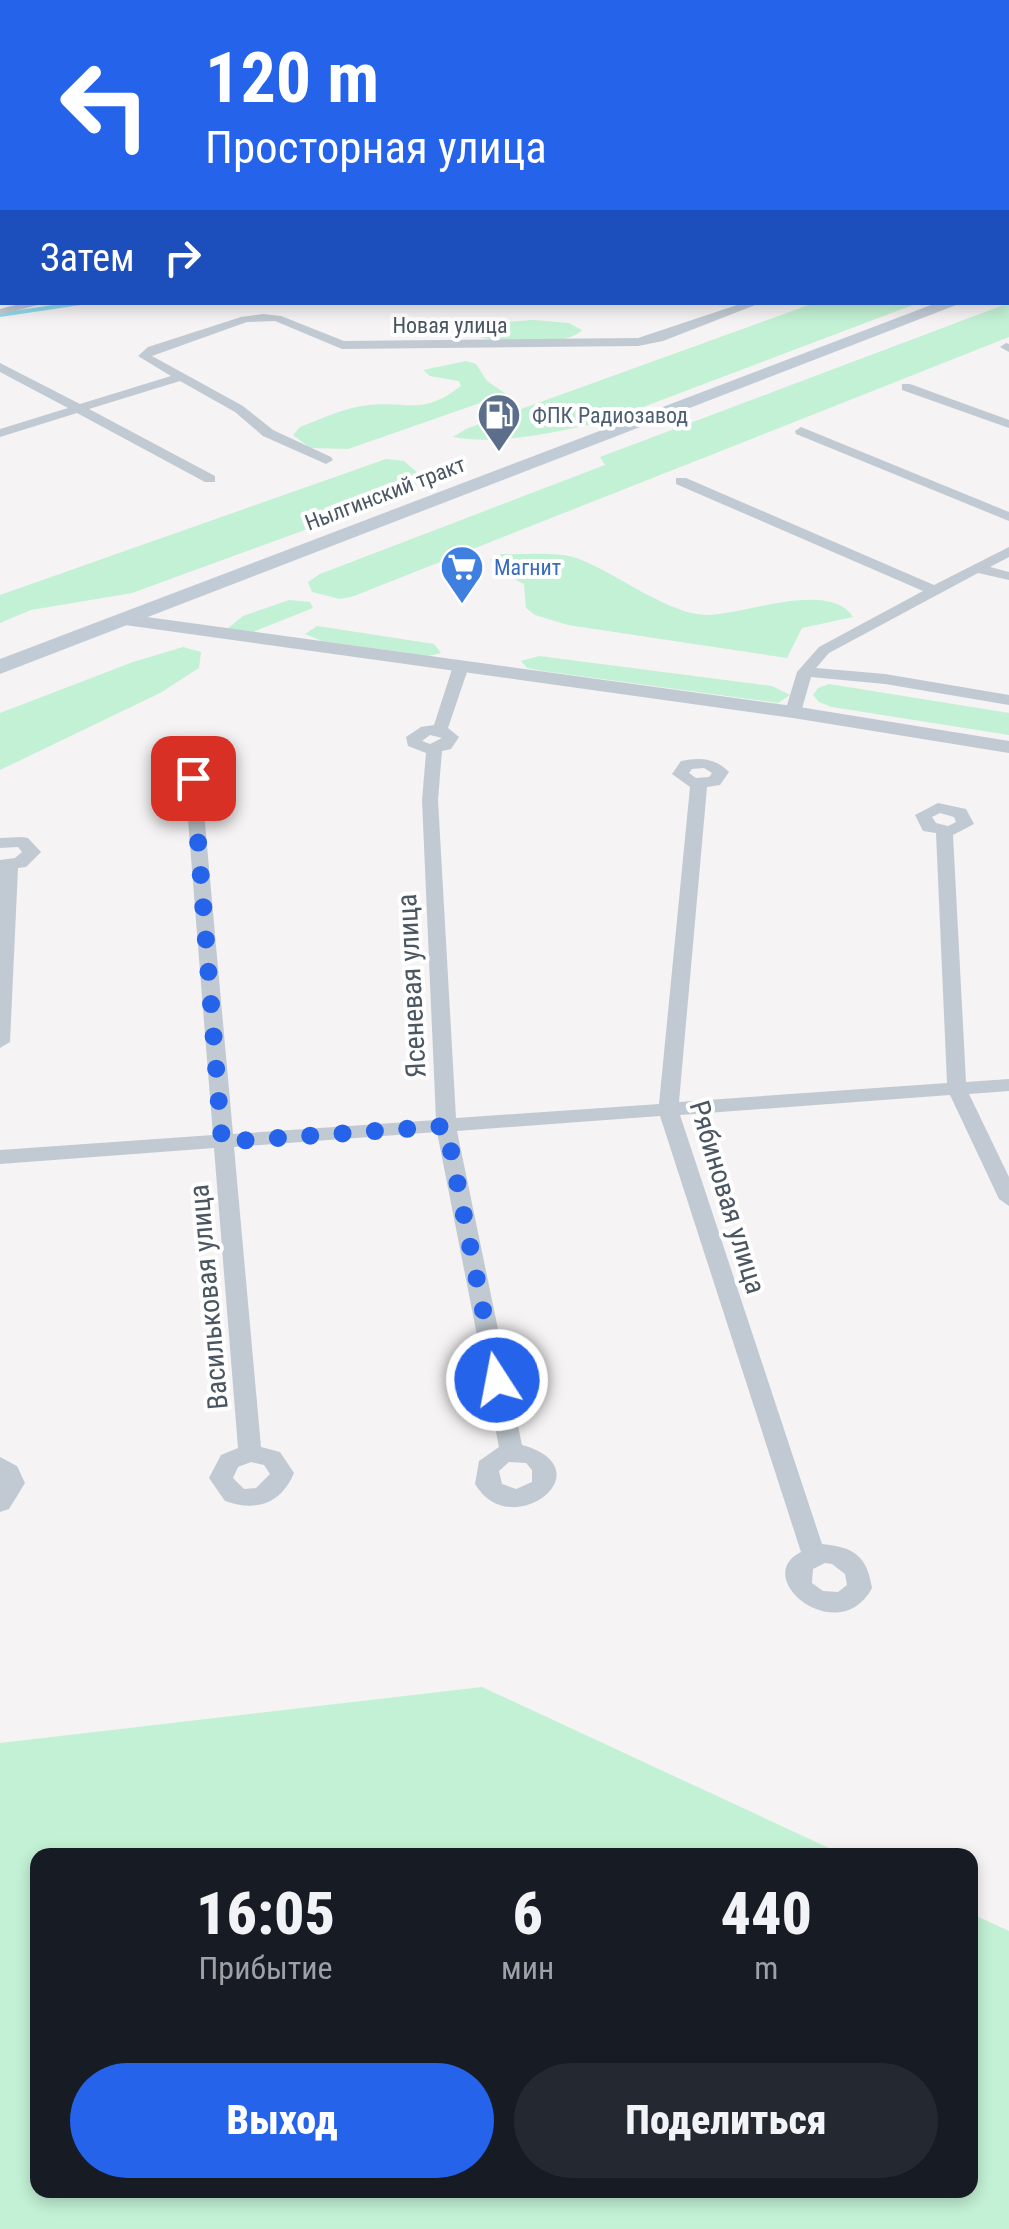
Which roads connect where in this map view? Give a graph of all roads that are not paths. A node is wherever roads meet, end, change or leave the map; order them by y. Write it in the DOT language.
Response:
graph roads {
  1 [pos="31,305"];
  2 [pos="252,305"];
  3 [pos="750,305"];
  4 [pos="948,305"];
  5 [pos="0,312"];
  6 [pos="263,317"];
  7 [pos="0,367"];
  8 [pos="178,378"];
  9 [pos="906,387"];
  10 [pos="76,409"];
  11 [pos="1009,424"];
  12 [pos="801,431"];
  13 [pos="0,433"];
  14 [pos="326,460"];
  15 [pos="210,480"];
  16 [pos="681,480"];
  17 [pos="1009,516"];
  18 [pos="1009,551"];
  19 [pos="976,568"];
  20 [pos="1009,576"];
  21 [pos="932,590"];
  22 [pos="125,620"];
  23 [pos="461,666"];
  24 [pos="0,667"];
  25 [pos="805,672"];
  26 [pos="1004,696"];
  27 [pos="793,712"];
  28 [pos="1009,747"];
  29 [pos="193,778"];
  30 [pos="699,784"];
  31 [pos="944,831"];
  32 [pos="0,844"];
  33 [pos="4,865"];
  34 [pos="0,1042"];
  35 [pos="1009,1085"];
  36 [pos="957,1089"];
  37 [pos="668,1110"];
  38 [pos="446,1126"];
  39 [pos="222,1142"];
  40 [pos="0,1158"];
  41 [pos="1009,1199"];
  42 [pos="250,1452"];
  43 [pos="512,1453"];
  44 [pos="0,1466"];
  45 [pos="0,1502"];
  46 [pos="814,1556"];
  1 -- 5 [label="street"];
  2 -- 6 [label="street"];
  3 -- 6 [label="street, Новая улица"];
  4 -- 22 [label="main road, Нылгинский тракт"];
  6 -- 8 [label="street"];
  7 -- 10 [label="street"];
  8 -- 10 [label="street"];
  8 -- 14 [label="street"];
  9 -- 11 [label="street"];
  10 -- 13 [label="street"];
  10 -- 15 [label="street"];
  12 -- 17 [label="street"];
  16 -- 21 [label="street"];
  18 -- 19 [label="street"];
  19 -- 20 [label="street"];
  19 -- 21 [label="street"];
  21 -- 25 [label="street"];
  22 -- 23 [label="street"];
  22 -- 24 [label="main road, Нылгинский тракт"];
  23 -- 27 [label="street"];
  23 -- 38 [label="street, Ясеневая улица"];
  25 -- 26 [label="street"];
  25 -- 27 [label="street"];
  27 -- 28 [label="street"];
  29 -- 39 [label="street, Васильковая улица"];
  30 -- 37 [label="street, Рябиновая улица"];
  31 -- 36 [label="street"];
  32 -- 33 [label="street"];
  33 -- 34 [label="street"];
  35 -- 36 [label="street"];
  36 -- 37 [label="street"];
  36 -- 41 [label="street"];
  37 -- 38 [label="street"];
  37 -- 46 [label="street, Рябиновая улица"];
  38 -- 39 [label="street"];
  38 -- 43 [label="street, Ясеневая улица"];
  39 -- 40 [label="street"];
  39 -- 42 [label="street, Васильковая улица"];
  44 -- 45 [label="street"];
}
